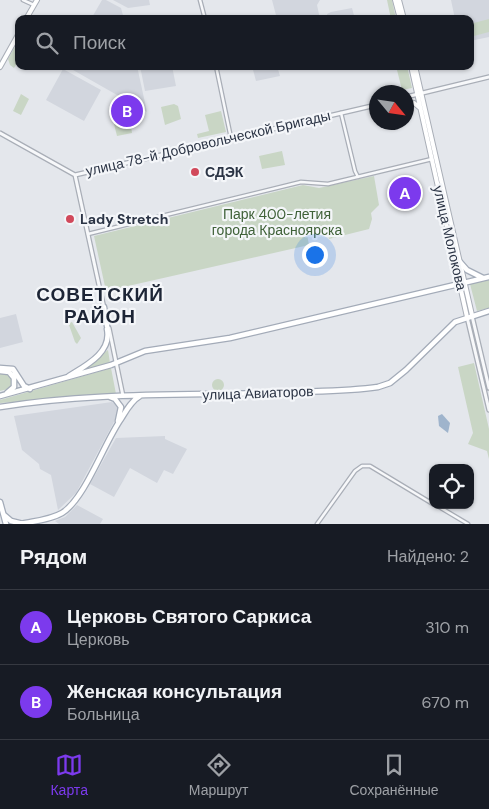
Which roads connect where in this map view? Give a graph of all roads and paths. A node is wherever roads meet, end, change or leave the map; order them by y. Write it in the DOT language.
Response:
graph roads {
  1 [pos="23,0"];
  2 [pos="37,0"];
  3 [pos="200,0"];
  4 [pos="395,0"];
  5 [pos="399,0"];
  6 [pos="34,5"];
  7 [pos="28,15"];
  8 [pos="204,15"];
  9 [pos="399,15"];
  10 [pos="403,15"];
  11 [pos="15,40"];
  12 [pos="0,67"];
  13 [pos="217,70"];
  14 [pos="412,70"];
  15 [pos="416,70"];
  16 [pos="489,77"];
  17 [pos="420,94"];
  18 [pos="414,96"];
  19 [pos="414,103"];
  20 [pos="369,107"];
  21 [pos="421,109"];
  22 [pos="341,113"];
  23 [pos="0,133"];
  24 [pos="231,138"];
  25 [pos="432,159"];
  26 [pos="74,175"];
  27 [pos="358,175"];
  28 [pos="88,234"];
  29 [pos="460,262"];
  30 [pos="486,278"];
  31 [pos="462,284"];
  32 [pos="104,307"];
  33 [pos="489,311"];
  34 [pos="470,316"];
  35 [pos="108,327"];
  36 [pos="117,363"];
  37 [pos="0,368"];
  38 [pos="0,372"];
  39 [pos="63,379"];
  40 [pos="489,388"];
  41 [pos="30,389"];
  42 [pos="0,396"];
  43 [pos="110,396"];
  44 [pos="123,396"];
  45 [pos="141,396"];
  46 [pos="0,407"];
  47 [pos="489,410"];
  48 [pos="117,424"];
  49 [pos="429,501"];
  50 [pos="0,502"];
  51 [pos="442,509"];
  52 [pos="4,515"];
  53 [pos="6,524"];
  54 [pos="22,524"];
  55 [pos="316,524"];
  56 [pos="468,524"];
  1 -- 6 [label="street"];
  2 -- 6 [label="main road"];
  3 -- 8 [label="street"];
  4 -- 9 [label="main road"];
  5 -- 10 [label="main road"];
  6 -- 7 [label="main road"];
  11 -- 12 [label="main road"];
  13 -- 24 [label="street"];
  14 -- 17 [label="main road, улица Молокова"];
  15 -- 17 [label="main road, улица Молокова"];
  16 -- 17 [label="street"];
  17 -- 18 [label="street"];
  17 -- 21 [label="main road, улица Молокова"];
  17 -- 29 [label="main road, улица Молокова"];
  19 -- 21 [label="main road"];
  20 -- 22 [label="street, улица 78-й Добровольческой Бригады"];
  21 -- 25 [label="main road, улица Молокова"];
  22 -- 24 [label="street, улица 78-й Добровольческой Бригады"];
  22 -- 27 [label="street, улица 78-й Добровольческой Бригады"];
  23 -- 26 [label="street"];
  24 -- 26 [label="street, улица 78-й Добровольческой Бригады"];
  25 -- 27 [label="street"];
  25 -- 31 [label="main road, улица Молокова"];
  26 -- 28 [label="street"];
  27 -- 28 [label="street"];
  28 -- 32 [label="street"];
  29 -- 30 [label="main road"];
  29 -- 31 [label="main road, улица Молокова"];
  30 -- 31 [label="main road"];
  31 -- 34 [label="main road, улица Молокова"];
  31 -- 36 [label="main road"];
  32 -- 35 [label="main road"];
  33 -- 34 [label="main road, улица Авиаторов"];
  34 -- 40 [label="street, улица Молокова"];
  34 -- 45 [label="main road, улица Авиаторов"];
  34 -- 47 [label="street, улица Молокова"];
  35 -- 36 [label="street"];
  35 -- 39 [label="main road"];
  36 -- 39 [label="main road"];
  36 -- 44 [label="street"];
  37 -- 41 [label="main road"];
  38 -- 42 [label="main road"];
  39 -- 41 [label="main road"];
  41 -- 42 [label="main road"];
  43 -- 44 [label="main road, улица Авиаторов"];
  43 -- 46 [label="main road, улица Авиаторов"];
  43 -- 48 [label="main road"];
  44 -- 45 [label="main road, улица Авиаторов"];
  45 -- 48 [label="main road"];
  48 -- 54 [label="main road"];
  49 -- 55 [label="street"];
  50 -- 52 [label="main road"];
  51 -- 56 [label="street"];
  52 -- 53 [label="main road"];
  52 -- 54 [label="main road"];
}
